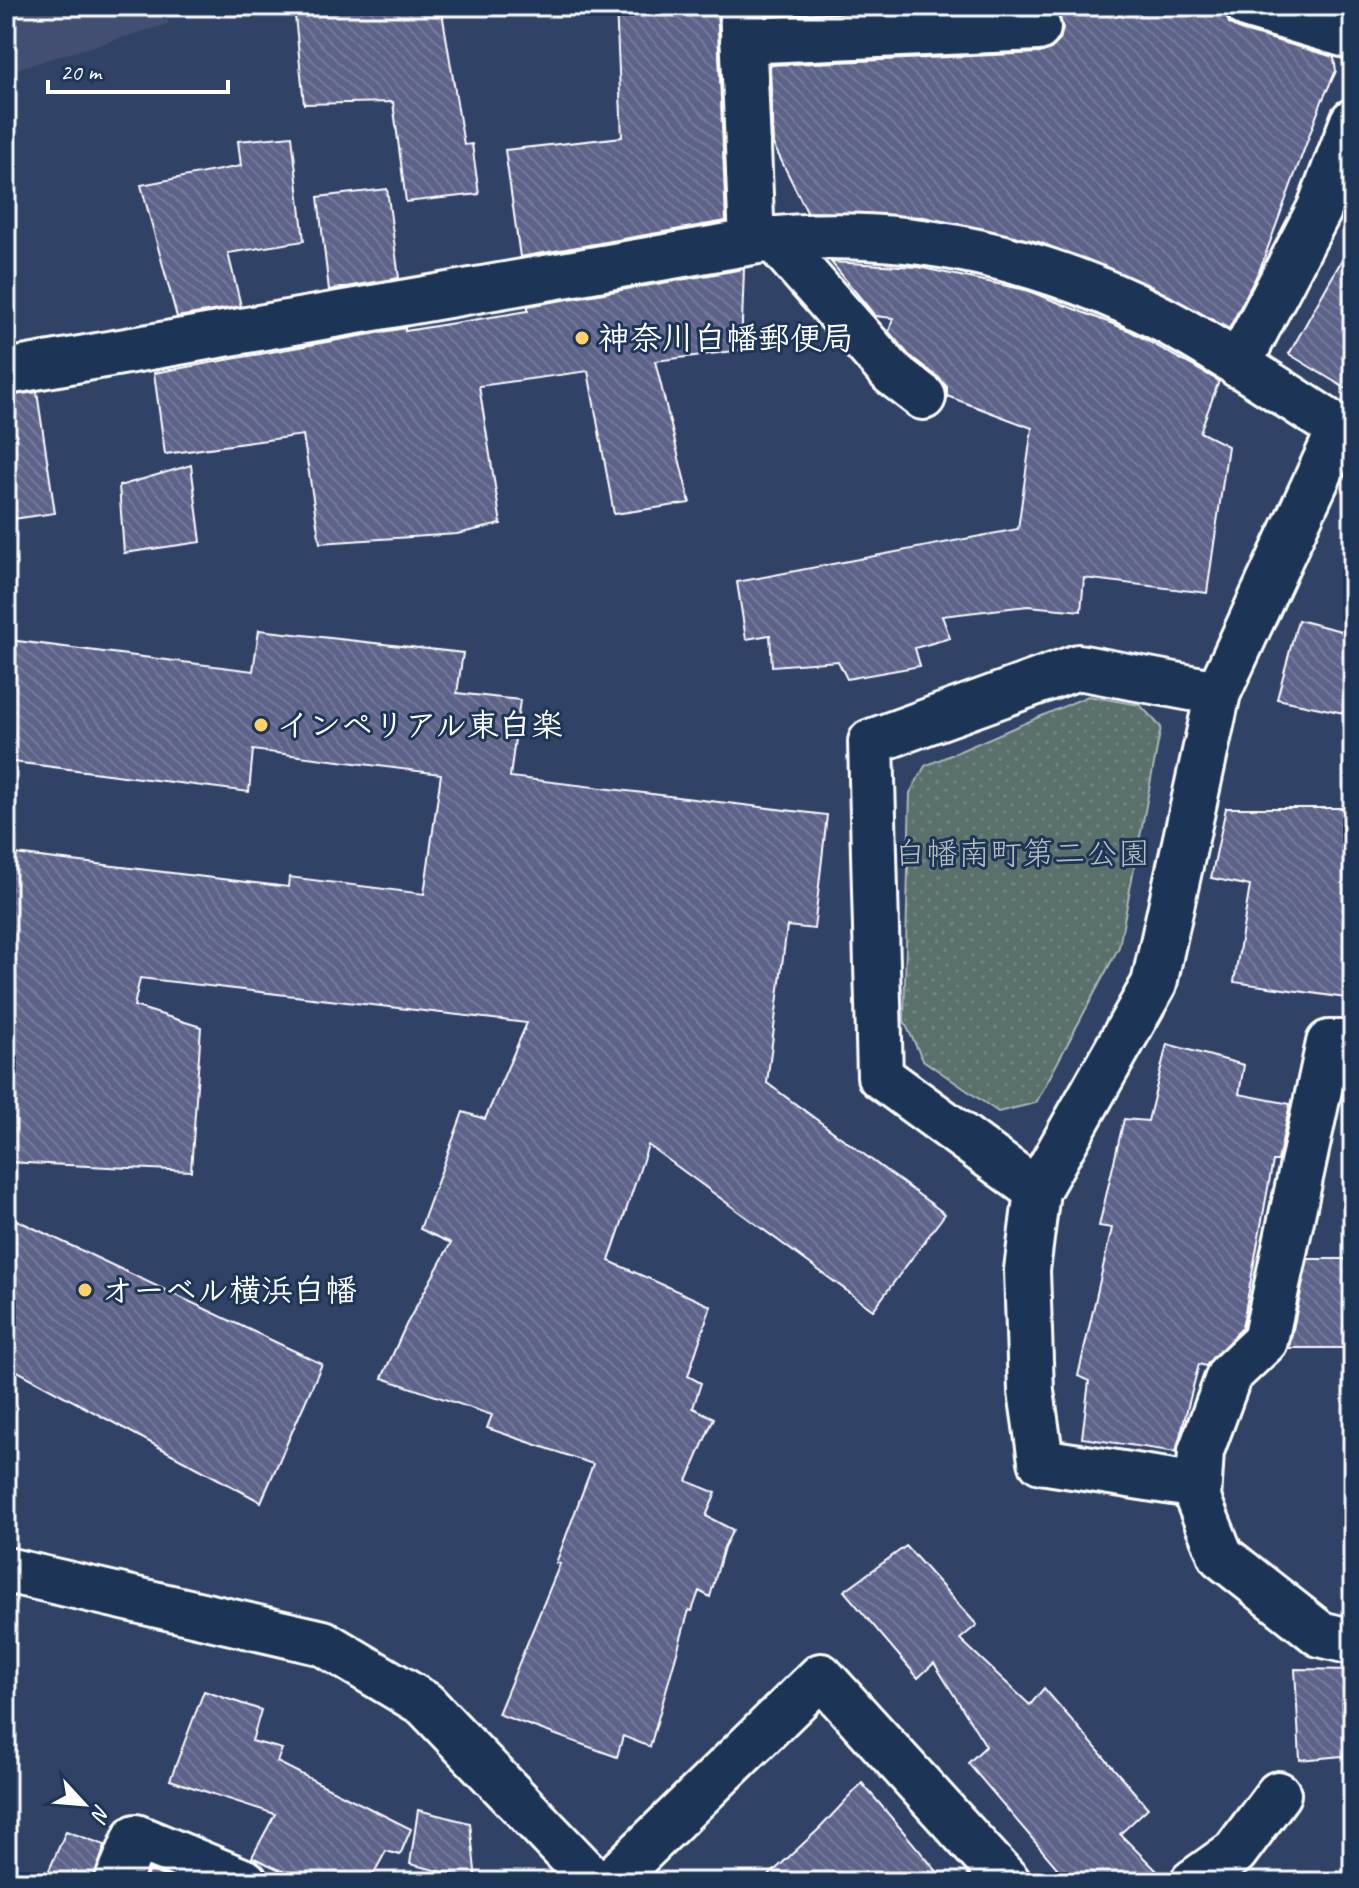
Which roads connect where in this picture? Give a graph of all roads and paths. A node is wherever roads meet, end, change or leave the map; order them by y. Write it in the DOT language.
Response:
graph roads {
  1 [pos="1248,6"];
  2 [pos="742,23"];
  3 [pos="1038,28"];
  4 [pos="1353,37"];
  5 [pos="1353,121"];
  6 [pos="763,241"];
  7 [pos="1238,365"];
  8 [pos="6,372"];
  9 [pos="923,397"];
  10 [pos="1346,434"];
  11 [pos="1218,693"];
  12 [pos="1353,1043"];
  13 [pos="1037,1191"];
  14 [pos="1198,1486"];
  15 [pos="6,1570"];
  16 [pos="1353,1642"];
  17 [pos="1278,1794"];
  18 [pos="117,1882"];
  19 [pos="245,1882"];
  20 [pos="595,1882"];
  21 [pos="610,1882"];
  22 [pos="1008,1882"];
  23 [pos="1193,1882"];
  1 -- 4 [label="street"];
  2 -- 3 [label="street"];
  2 -- 6 [label="street"];
  5 -- 7 [label="street"];
  6 -- 7 [label="street"];
  6 -- 8 [label="street"];
  6 -- 9 [label="street"];
  7 -- 10 [label="street"];
  10 -- 11 [label="street"];
  11 -- 13 [label="street"];
  11 -- 13 [label="street"];
  12 -- 14 [label="street"];
  13 -- 14 [label="street"];
  14 -- 16 [label="street"];
  15 -- 20 [label="street"];
  17 -- 23 [label="street"];
  18 -- 19 [label="street"];
  21 -- 22 [label="street"];
}
